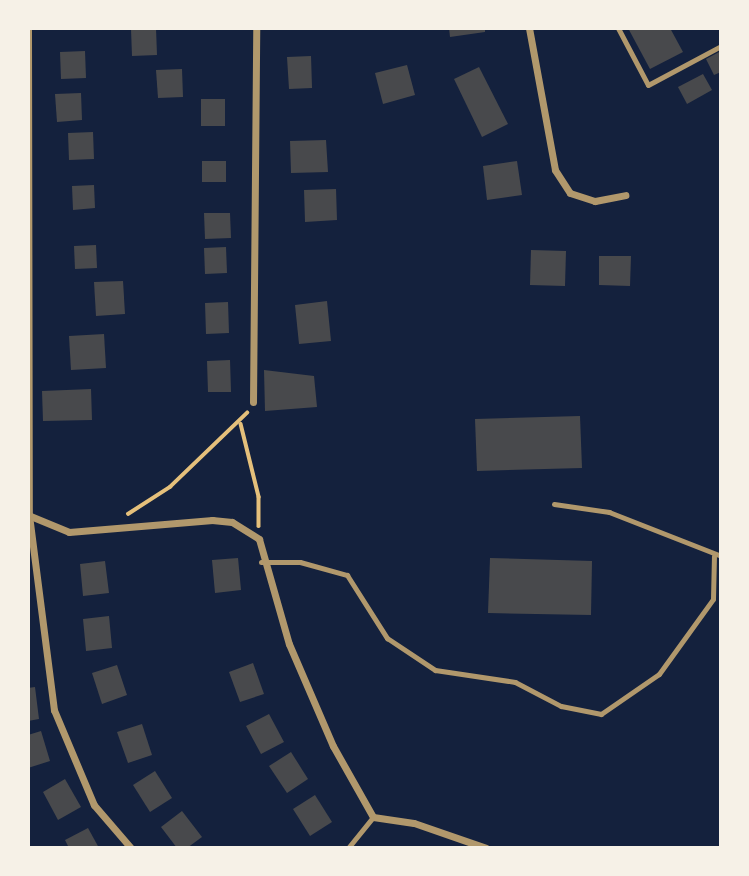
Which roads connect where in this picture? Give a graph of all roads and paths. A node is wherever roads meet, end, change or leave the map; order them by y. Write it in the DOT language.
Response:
graph roads {
  1 [pos="29,28"];
  2 [pos="256,28"];
  3 [pos="529,28"];
  4 [pos="618,28"];
  5 [pos="721,46"];
  6 [pos="625,195"];
  7 [pos="253,402"];
  8 [pos="241,424"];
  9 [pos="554,504"];
  10 [pos="29,515"];
  11 [pos="107,527"];
  12 [pos="259,539"];
  13 [pos="718,556"];
  14 [pos="261,562"];
  15 [pos="373,817"];
  16 [pos="131,848"];
  17 [pos="348,848"];
  18 [pos="486,848"];
  1 -- 10 [label="street"];
  2 -- 7 [label="street"];
  3 -- 6 [label="street"];
  4 -- 5 [label="lane"];
  7 -- 8 [label="path"];
  8 -- 11 [label="path"];
  8 -- 12 [label="path"];
  9 -- 13 [label="lane"];
  10 -- 11 [label="street"];
  10 -- 16 [label="street"];
  11 -- 12 [label="street"];
  12 -- 14 [label="street"];
  13 -- 14 [label="lane"];
  14 -- 15 [label="street"];
  15 -- 17 [label="lane"];
  15 -- 18 [label="street"];
}
